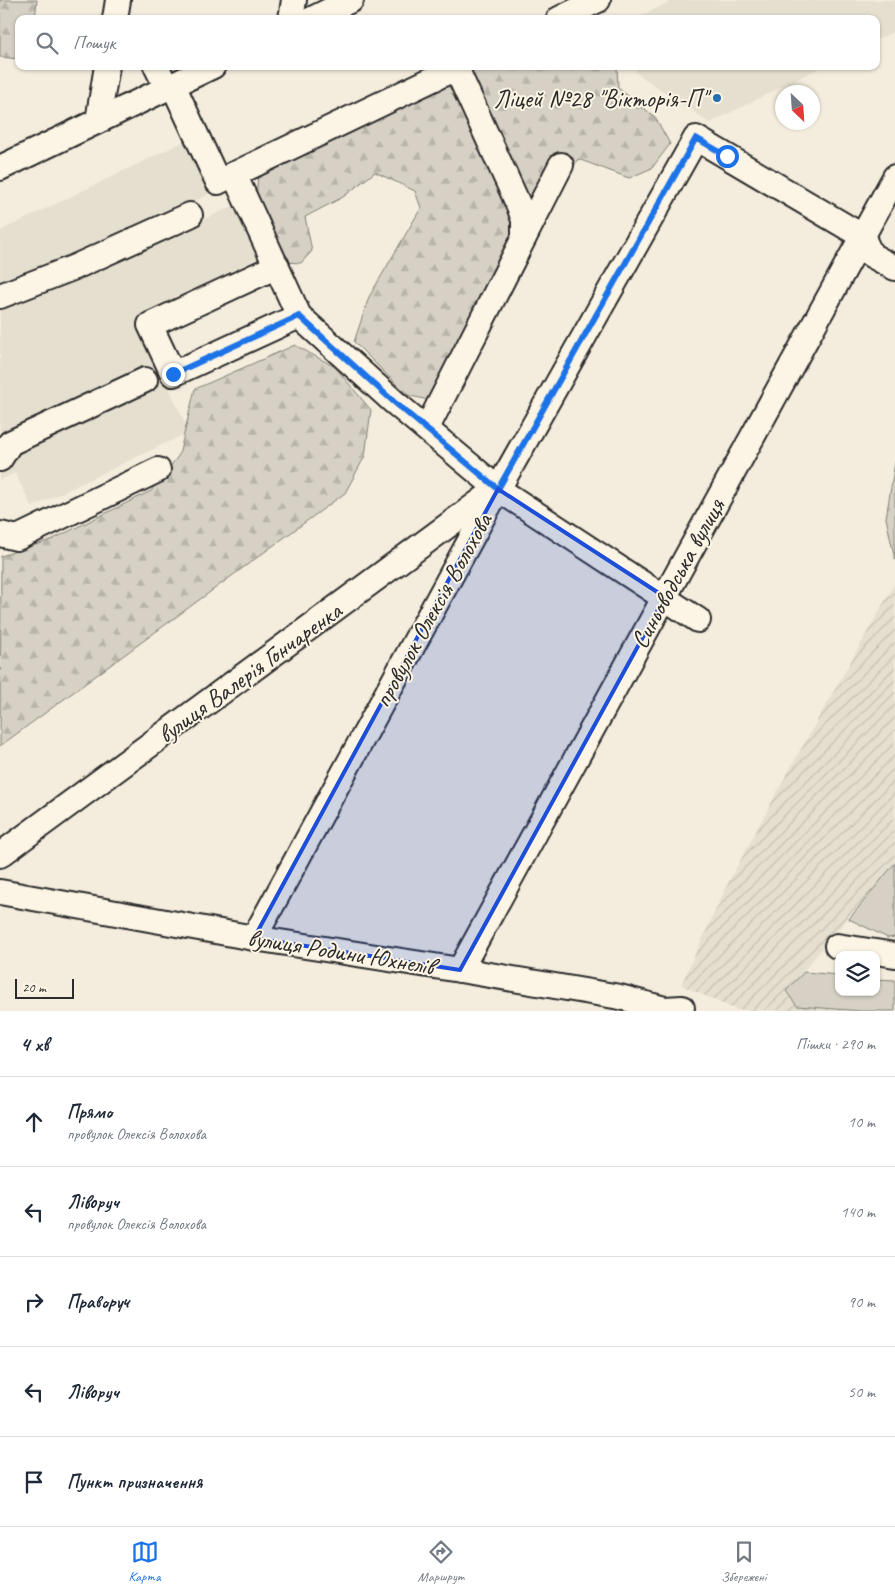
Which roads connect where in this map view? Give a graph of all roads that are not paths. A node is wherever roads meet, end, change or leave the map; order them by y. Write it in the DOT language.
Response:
graph roads {
  1 [pos="118,0"];
  2 [pos="294,0"];
  3 [pos="351,0"];
  4 [pos="598,0"];
  5 [pos="116,15"];
  6 [pos="292,15"];
  7 [pos="320,15"];
  8 [pos="567,15"];
  9 [pos="106,70"];
  10 [pos="159,70"];
  11 [pos="205,70"];
  12 [pos="452,70"];
  13 [pos="459,70"];
  14 [pos="170,87"];
  15 [pos="98,121"];
  16 [pos="561,165"];
  17 [pos="0,168"];
  18 [pos="234,174"];
  19 [pos="895,177"];
  20 [pos="190,215"];
  21 [pos="862,236"];
  22 [pos="524,237"];
  23 [pos="276,266"];
  24 [pos="895,268"];
  25 [pos="0,296"];
  26 [pos="299,316"];
  27 [pos="145,380"];
  28 [pos="427,428"];
  29 [pos="0,460"];
  30 [pos="158,470"];
  31 [pos="498,489"];
  32 [pos="0,534"];
  33 [pos="665,597"];
  34 [pos="698,620"];
  35 [pos="0,855"];
  36 [pos="0,892"];
  37 [pos="254,938"];
  38 [pos="837,946"];
  39 [pos="895,955"];
  40 [pos="460,970"];
  41 [pos="682,1008"];
  1 -- 5 [label="street"];
  2 -- 6 [label="street"];
  3 -- 7 [label="street"];
  4 -- 8 [label="street"];
  9 -- 15 [label="street"];
  10 -- 14 [label="street"];
  11 -- 14 [label="street"];
  12 -- 18 [label="street"];
  13 -- 22 [label="street"];
  14 -- 15 [label="street"];
  14 -- 18 [label="street"];
  15 -- 17 [label="street"];
  16 -- 22 [label="street"];
  18 -- 23 [label="street"];
  19 -- 21 [label="street, Синьоводська вулиця"];
  20 -- 25 [label="street"];
  21 -- 24 [label="street"];
  21 -- 31 [label="street, провулок Олексія Волохова"];
  21 -- 33 [label="street, Синьоводська вулиця"];
  22 -- 28 [label="street"];
  23 -- 26 [label="street"];
  23 -- 26 [label="street"];
  26 -- 28 [label="street"];
  27 -- 29 [label="street"];
  28 -- 31 [label="street"];
  30 -- 32 [label="street"];
  31 -- 33 [label="street"];
  31 -- 35 [label="street, вулиця Валерія Гончаренка"];
  31 -- 37 [label="street, провулок Олексія Волохова"];
  33 -- 34 [label="street"];
  33 -- 40 [label="street, Синьоводська вулиця"];
  36 -- 37 [label="street, вулиця Родини Юхнелів"];
  37 -- 40 [label="street, вулиця Родини Юхнелів"];
  38 -- 39 [label="street"];
  40 -- 41 [label="street, вулиця Родини Юхнелів"];
}
